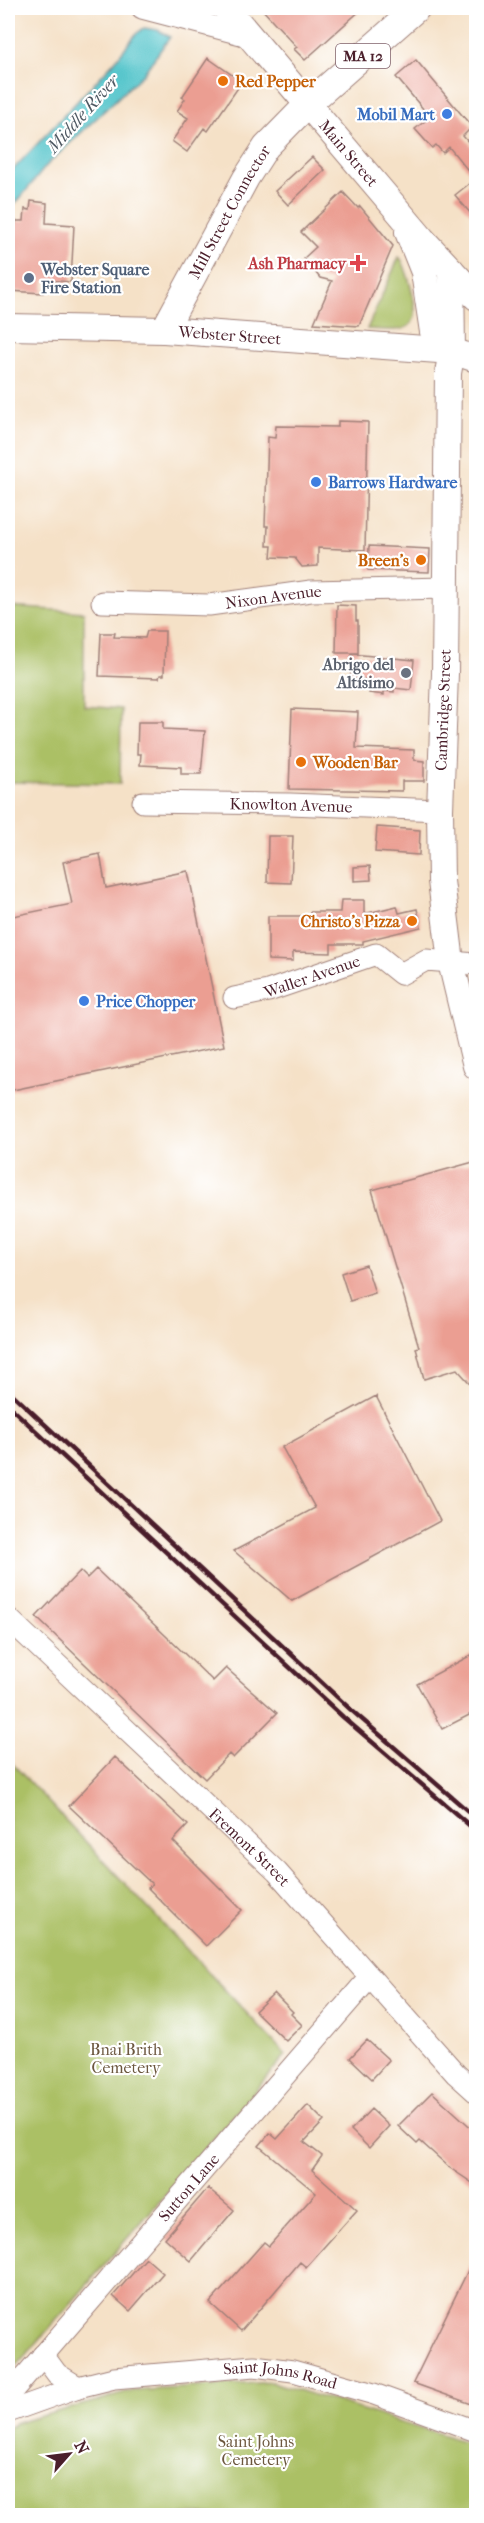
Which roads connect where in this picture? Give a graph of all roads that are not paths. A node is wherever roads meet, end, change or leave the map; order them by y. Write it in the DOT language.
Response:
graph roads {
  1 [pos="142,8"];
  2 [pos="226,8"];
  3 [pos="417,8"];
  4 [pos="249,36"];
  5 [pos="308,104"];
  6 [pos="401,214"];
  7 [pos="451,270"];
  8 [pos="477,297"];
  9 [pos="8,327"];
  10 [pos="164,330"];
  11 [pos="477,344"];
  12 [pos="453,351"];
  13 [pos="477,359"];
  14 [pos="446,588"];
  15 [pos="102,602"];
  16 [pos="142,802"];
  17 [pos="440,810"];
  18 [pos="451,962"];
  19 [pos="477,964"];
  20 [pos="234,998"];
  21 [pos="477,1066"];
  22 [pos="10,1621"];
  23 [pos="370,1977"];
  24 [pos="477,2092"];
  25 [pos="43,2355"];
  26 [pos="78,2387"];
  27 [pos="8,2396"];
  28 [pos="8,2412"];
  29 [pos="477,2431"];
  1 -- 4 [label="street"];
  2 -- 4 [label="main road, Main Street"];
  3 -- 5 [label="main road, MA 12"];
  4 -- 5 [label="main road, Main Street"];
  5 -- 6 [label="main road, Main Street"];
  5 -- 10 [label="main road, Mill Street Connector / MA 12"];
  6 -- 7 [label="main road, Main Street"];
  6 -- 12 [label="main road"];
  7 -- 8 [label="main road, Main Street"];
  7 -- 12 [label="main road, Cambridge Street"];
  9 -- 10 [label="main road, Webster Street"];
  10 -- 12 [label="main road, Webster Street"];
  11 -- 12 [label="main road, Webster Street"];
  12 -- 13 [label="main road, Webster Street"];
  12 -- 14 [label="main road, Cambridge Street"];
  14 -- 15 [label="street, Nixon Avenue"];
  14 -- 17 [label="main road, Cambridge Street"];
  16 -- 17 [label="street, Knowlton Avenue"];
  17 -- 18 [label="main road, Cambridge Street"];
  18 -- 19 [label="street"];
  18 -- 20 [label="street, Waller Avenue"];
  18 -- 21 [label="main road, Cambridge Street"];
  22 -- 23 [label="street, Fremont Street"];
  23 -- 24 [label="street, Fremont Street"];
  23 -- 25 [label="street, Sutton Lane"];
  25 -- 26 [label="street"];
  25 -- 27 [label="street, Sutton Lane"];
  26 -- 28 [label="street, Saint Johns Road"];
  26 -- 29 [label="street, Saint Johns Road"];
}
